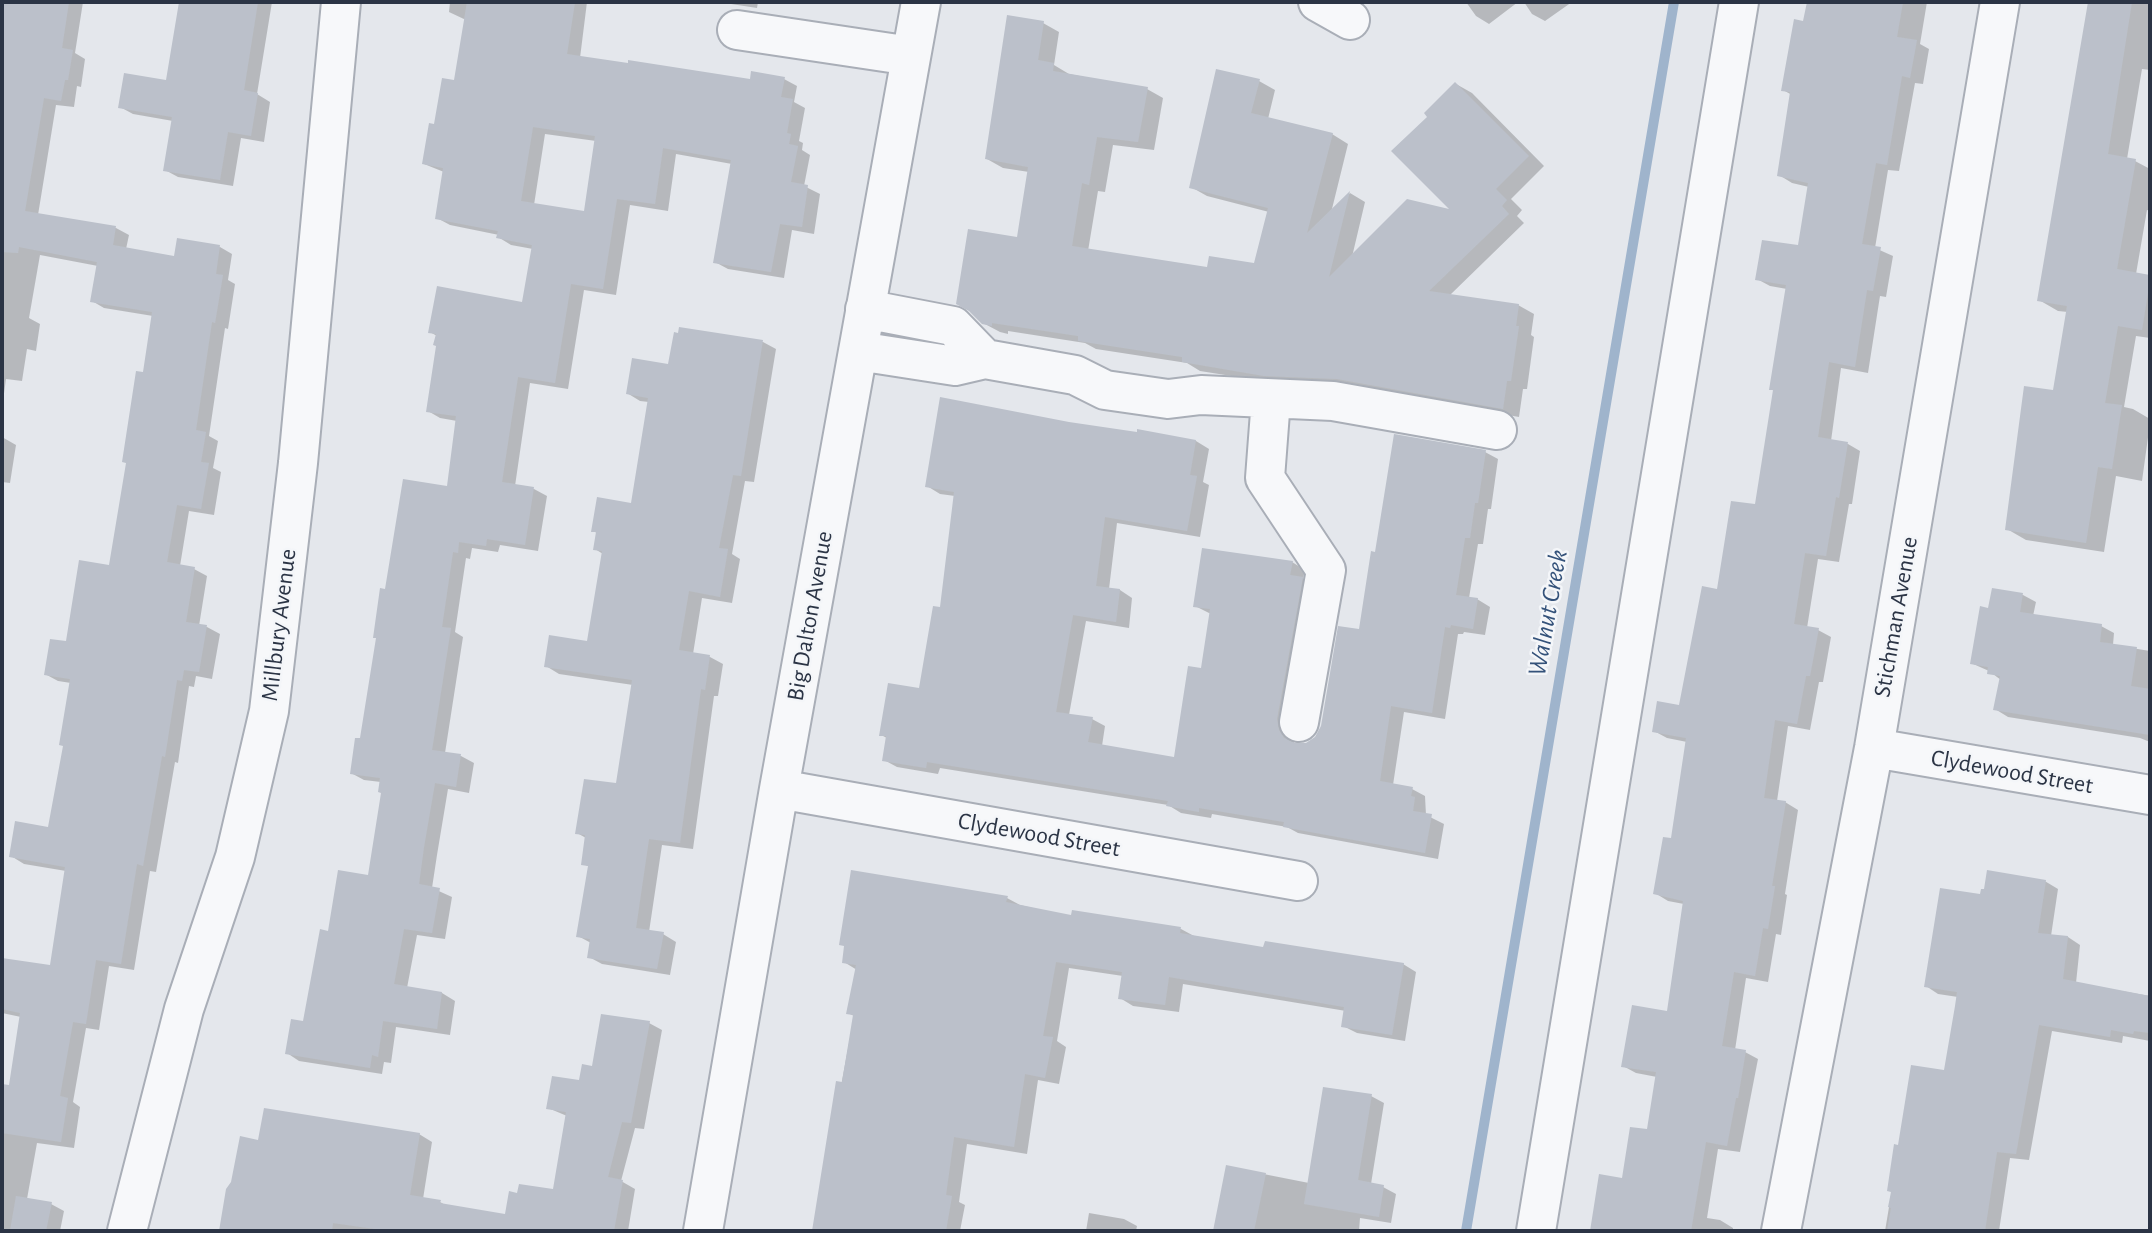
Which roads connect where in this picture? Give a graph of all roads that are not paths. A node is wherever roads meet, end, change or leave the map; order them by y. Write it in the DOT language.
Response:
graph roads {
  1 [pos="341,2"];
  2 [pos="921,2"];
  3 [pos="1739,2"];
  4 [pos="2000,2"];
  5 [pos="737,30"];
  6 [pos="911,56"];
  7 [pos="865,309"];
  8 [pos="858,351"];
  9 [pos="985,359"];
  10 [pos="1272,399"];
  11 [pos="1497,430"];
  12 [pos="1299,722"];
  13 [pos="1874,748"];
  14 [pos="779,789"];
  15 [pos="2150,796"];
  16 [pos="1298,881"];
  17 [pos="127,1231"];
  18 [pos="703,1231"];
  19 [pos="1536,1231"];
  20 [pos="1781,1231"];
  1 -- 17 [label="street, Millbury Avenue"];
  2 -- 6 [label="street, Big Dalton Avenue"];
  3 -- 19 [label="street"];
  4 -- 13 [label="street, Stichman Avenue"];
  5 -- 6 [label="street"];
  6 -- 7 [label="street, Big Dalton Avenue"];
  7 -- 8 [label="street, Big Dalton Avenue"];
  7 -- 9 [label="street"];
  8 -- 9 [label="street"];
  8 -- 14 [label="street, Big Dalton Avenue"];
  9 -- 10 [label="street"];
  10 -- 11 [label="street"];
  10 -- 12 [label="street"];
  13 -- 15 [label="street, Clydewood Street"];
  13 -- 20 [label="street, Stichman Avenue"];
  14 -- 16 [label="street, Clydewood Street"];
  14 -- 18 [label="street, Big Dalton Avenue"];
}
